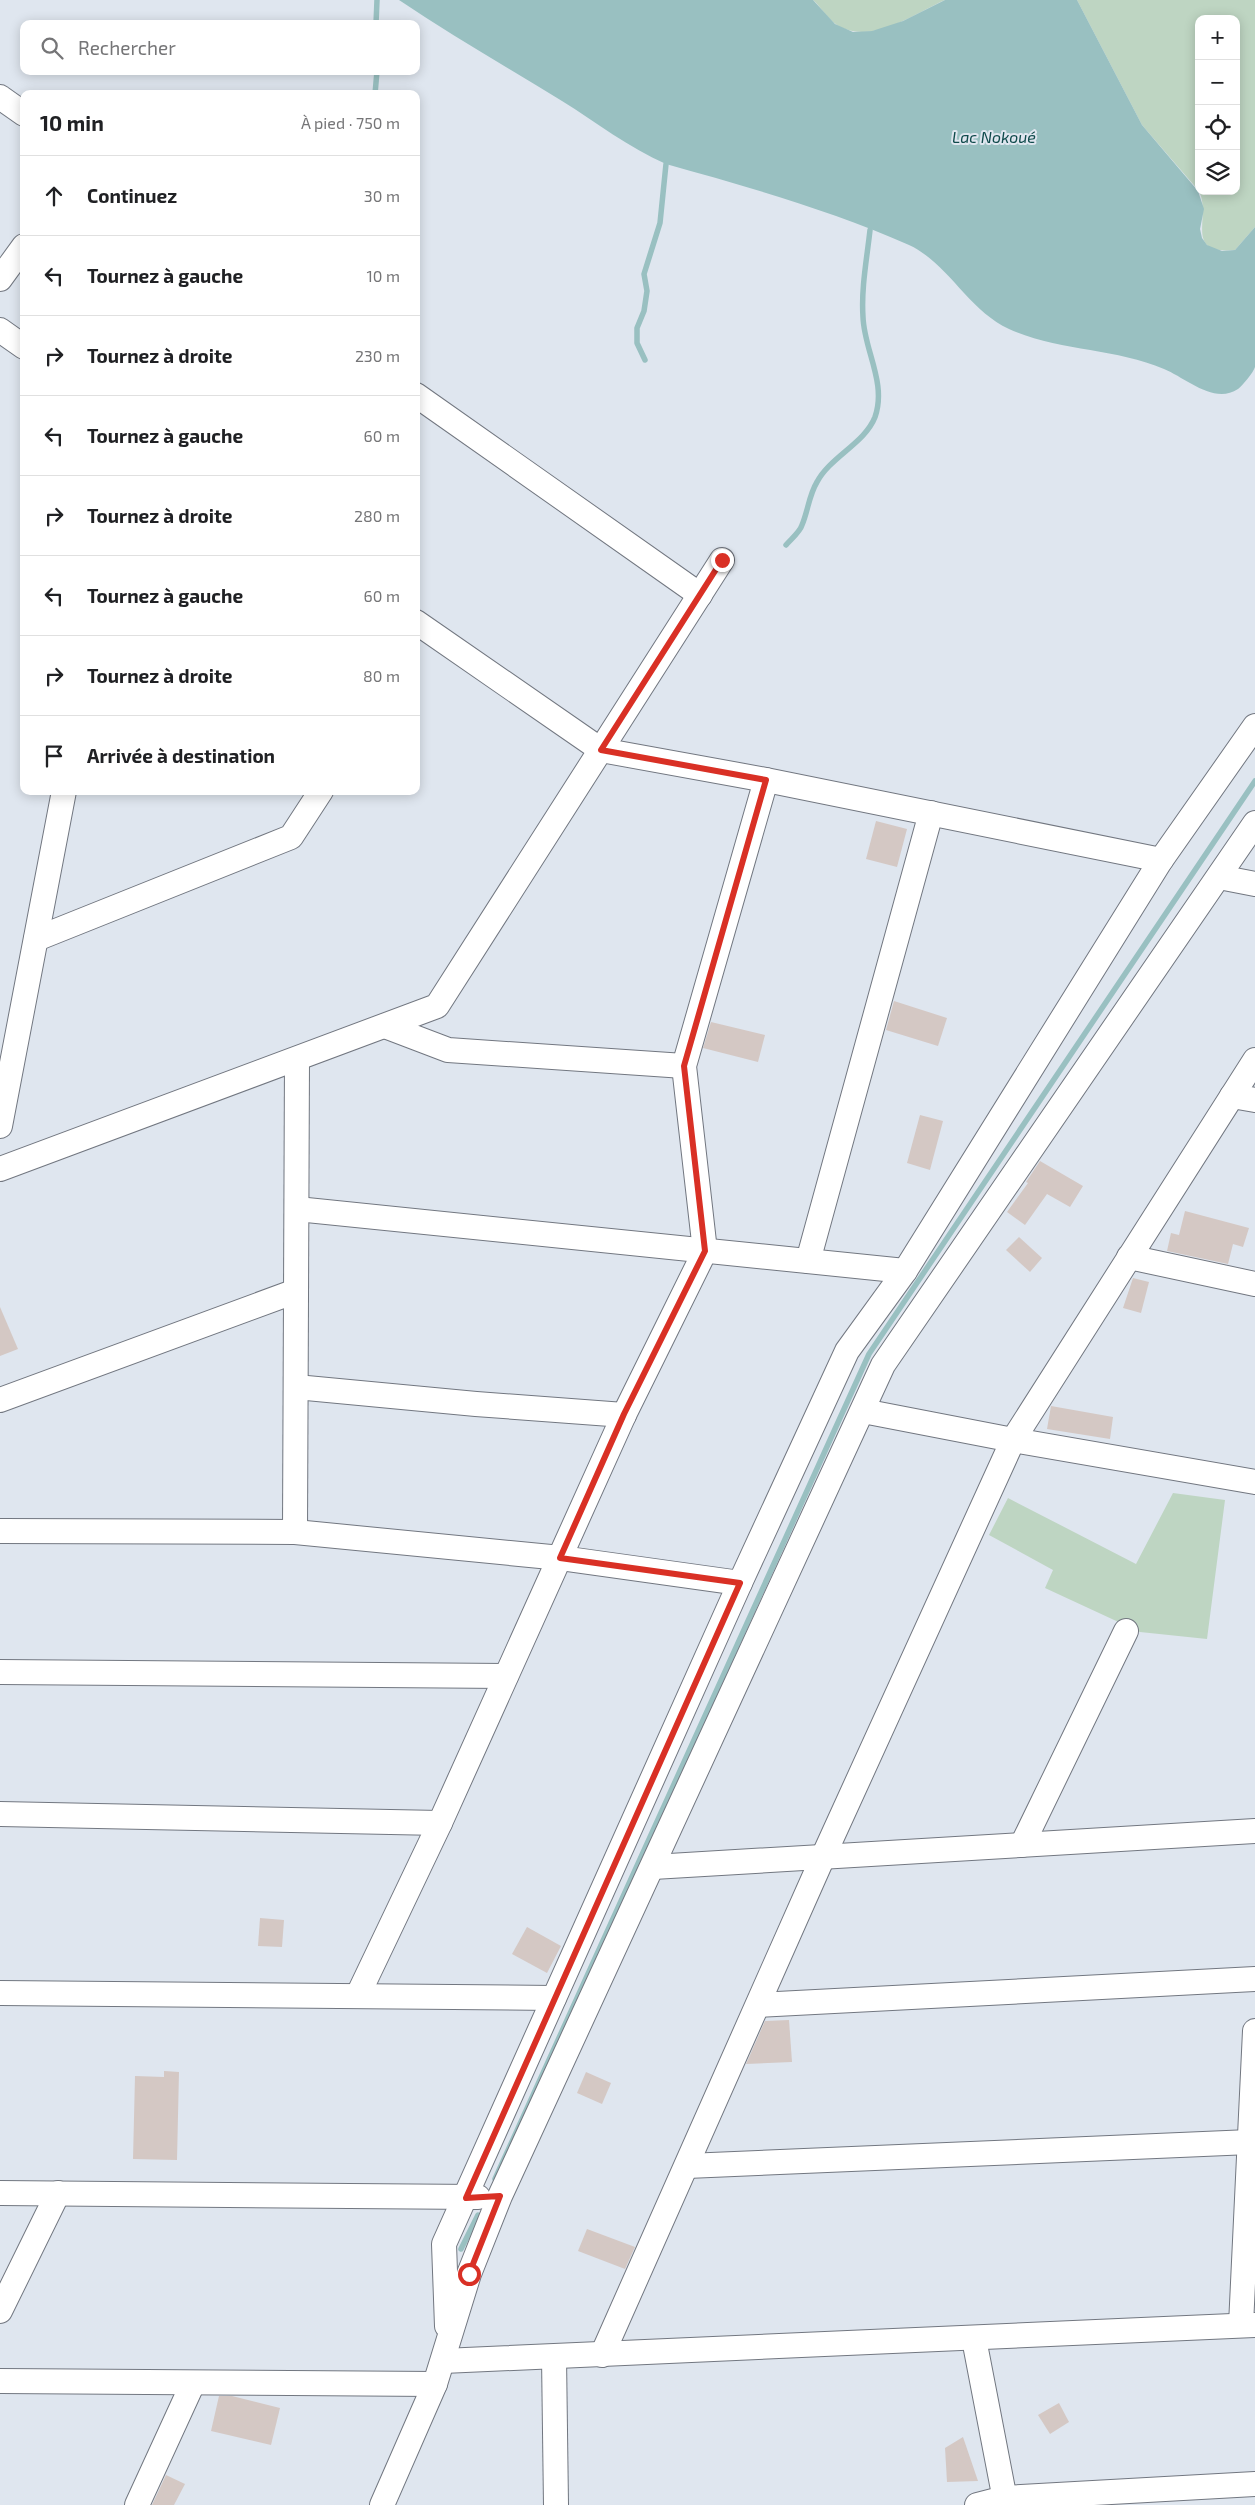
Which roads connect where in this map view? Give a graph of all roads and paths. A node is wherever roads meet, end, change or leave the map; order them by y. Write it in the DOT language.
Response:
graph roads {
  1 [pos="0,97"];
  2 [pos="20,111"];
  3 [pos="20,252"];
  4 [pos="0,279"];
  5 [pos="0,330"];
  6 [pos="20,344"];
  7 [pos="420,398"];
  8 [pos="722,560"];
  9 [pos="700,595"];
  10 [pos="420,632"];
  11 [pos="1255,726"];
  12 [pos="601,750"];
  13 [pos="766,780"];
  14 [pos="63,795"];
  15 [pos="318,795"];
  16 [pos="931,814"];
  17 [pos="1255,824"];
  18 [pos="1161,860"];
  19 [pos="1219,877"];
  20 [pos="1255,884"];
  21 [pos="36,939"];
  22 [pos="385,1026"];
  23 [pos="297,1060"];
  24 [pos="1255,1060"];
  25 [pos="684,1066"];
  26 [pos="1244,1098"];
  27 [pos="0,1126"];
  28 [pos="0,1169"];
  29 [pos="297,1209"];
  30 [pos="705,1251"];
  31 [pos="1129,1258"];
  32 [pos="808,1261"];
  33 [pos="905,1271"];
  34 [pos="1255,1284"];
  35 [pos="296,1291"];
  36 [pos="296,1387"];
  37 [pos="0,1400"];
  38 [pos="863,1411"];
  39 [pos="624,1414"];
  40 [pos="1013,1440"];
  41 [pos="1255,1482"];
  42 [pos="0,1531"];
  43 [pos="295,1532"];
  44 [pos="560,1558"];
  45 [pos="740,1583"];
  46 [pos="1126,1631"];
  47 [pos="0,1672"];
  48 [pos="506,1676"];
  49 [pos="0,1814"];
  50 [pos="440,1823"];
  51 [pos="1255,1831"];
  52 [pos="1022,1845"];
  53 [pos="824,1857"];
  54 [pos="653,1867"];
  55 [pos="1255,1979"];
  56 [pos="0,1993"];
  57 [pos="358,1995"];
  58 [pos="554,1998"];
  59 [pos="759,2005"];
  60 [pos="1255,2031"];
  61 [pos="1250,2142"];
  62 [pos="687,2166"];
  63 [pos="0,2193"];
  64 [pos="58,2193"];
  65 [pos="500,2196"];
  66 [pos="466,2198"];
  67 [pos="0,2311"];
  68 [pos="1248,2325"];
  69 [pos="974,2339"];
  70 [pos="445,2353"];
  71 [pos="602,2355"];
  72 [pos="554,2357"];
  73 [pos="0,2382"];
  74 [pos="193,2383"];
  75 [pos="435,2384"];
  76 [pos="1255,2484"];
  77 [pos="1123,2498"];
  78 [pos="1005,2502"];
  79 [pos="137,2505"];
  80 [pos="382,2505"];
  81 [pos="556,2505"];
  82 [pos="977,2505"];
  1 -- 2 [label="street"];
  3 -- 4 [label="street"];
  5 -- 6 [label="street"];
  7 -- 9 [label="street"];
  8 -- 9 [label="street"];
  9 -- 12 [label="street"];
  10 -- 12 [label="street"];
  11 -- 18 [label="street"];
  12 -- 13 [label="street"];
  12 -- 22 [label="street"];
  13 -- 16 [label="street"];
  13 -- 25 [label="street"];
  14 -- 21 [label="street"];
  15 -- 21 [label="street"];
  16 -- 18 [label="street"];
  16 -- 32 [label="street"];
  17 -- 19 [label="street"];
  18 -- 33 [label="street"];
  19 -- 20 [label="street"];
  19 -- 38 [label="street"];
  21 -- 27 [label="street"];
  22 -- 23 [label="street"];
  22 -- 25 [label="street"];
  23 -- 28 [label="street"];
  23 -- 29 [label="street"];
  24 -- 26 [label="street"];
  25 -- 30 [label="street"];
  26 -- 31 [label="street"];
  29 -- 30 [label="street"];
  29 -- 35 [label="street"];
  30 -- 32 [label="street"];
  30 -- 39 [label="street"];
  31 -- 34 [label="street"];
  31 -- 40 [label="street"];
  32 -- 33 [label="street"];
  33 -- 45 [label="street"];
  35 -- 36 [label="street"];
  35 -- 37 [label="street"];
  36 -- 39 [label="street"];
  36 -- 43 [label="street"];
  38 -- 40 [label="street"];
  38 -- 54 [label="street"];
  39 -- 44 [label="street"];
  40 -- 41 [label="street"];
  40 -- 53 [label="street"];
  42 -- 43 [label="street"];
  43 -- 44 [label="street"];
  44 -- 45 [label="street"];
  44 -- 48 [label="street"];
  45 -- 58 [label="street"];
  46 -- 52 [label="street"];
  47 -- 48 [label="street"];
  48 -- 50 [label="street"];
  49 -- 50 [label="street"];
  50 -- 57 [label="street"];
  51 -- 52 [label="street"];
  52 -- 53 [label="street"];
  53 -- 54 [label="street"];
  53 -- 59 [label="street"];
  54 -- 65 [label="street"];
  55 -- 59 [label="street"];
  56 -- 57 [label="street"];
  57 -- 58 [label="street"];
  58 -- 66 [label="street"];
  59 -- 62 [label="street"];
  60 -- 61 [label="street"];
  61 -- 62 [label="street"];
  61 -- 68 [label="street"];
  62 -- 71 [label="street"];
  63 -- 64 [label="street"];
  64 -- 66 [label="street"];
  64 -- 67 [label="street"];
  65 -- 66 [label="street"];
  65 -- 70 [label="street"];
  66 -- 70 [label="street"];
  68 -- 69 [label="street"];
  69 -- 71 [label="street"];
  69 -- 78 [label="street"];
  70 -- 72 [label="street"];
  70 -- 75 [label="street"];
  71 -- 72 [label="street"];
  72 -- 81 [label="street"];
  73 -- 74 [label="street"];
  74 -- 75 [label="street"];
  74 -- 79 [label="street"];
  75 -- 80 [label="street"];
  76 -- 77 [label="street"];
  77 -- 78 [label="street"];
  78 -- 82 [label="street"];
}
